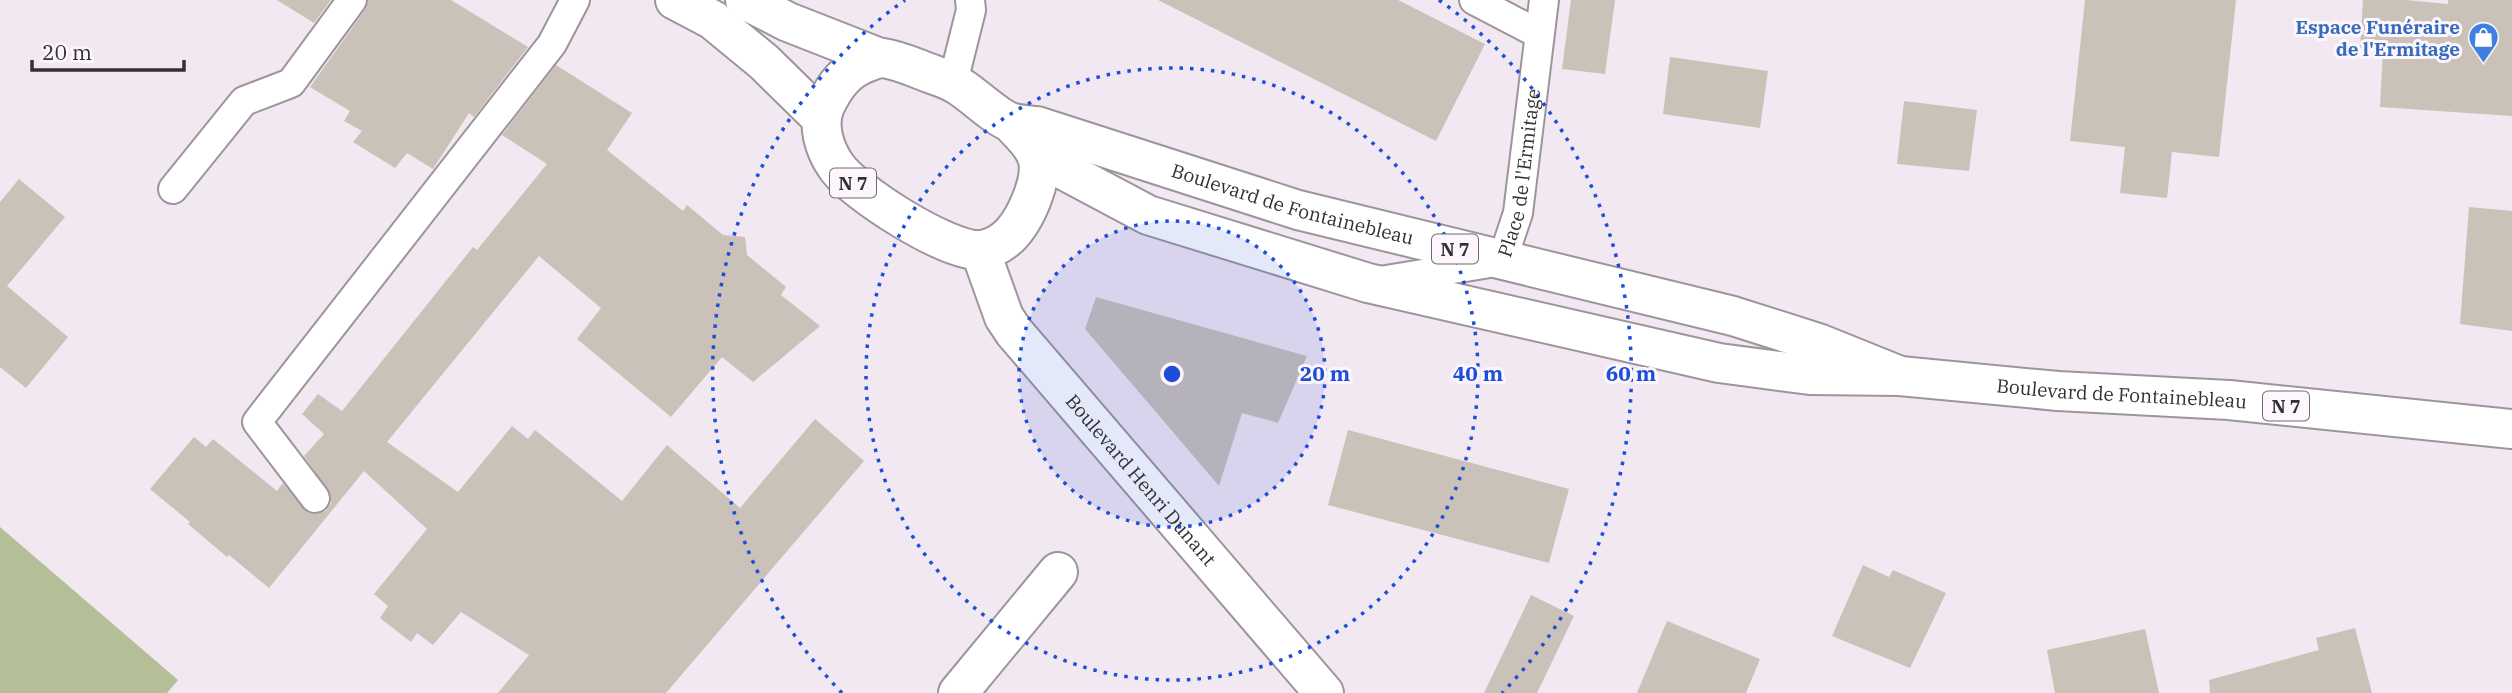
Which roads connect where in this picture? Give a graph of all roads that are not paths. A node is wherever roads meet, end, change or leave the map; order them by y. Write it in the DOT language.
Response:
graph roads {
  1 [pos="352,0"];
  2 [pos="575,0"];
  3 [pos="675,0"];
  4 [pos="745,0"];
  5 [pos="970,0"];
  6 [pos="1474,0"];
  7 [pos="1544,0"];
  8 [pos="1539,34"];
  9 [pos="880,58"];
  10 [pos="953,82"];
  11 [pos="820,117"];
  12 [pos="1010,122"];
  13 [pos="1039,158"];
  14 [pos="173,189"];
  15 [pos="980,250"];
  16 [pos="1502,261"];
  17 [pos="1368,283"];
  18 [pos="1900,376"];
  19 [pos="2512,429"];
  20 [pos="315,498"];
  21 [pos="1058,572"];
  22 [pos="958,693"];
  23 [pos="1324,693"];
  1 -- 14 [label="lane"];
  2 -- 20 [label="lane"];
  3 -- 11 [label="main road"];
  4 -- 9 [label="main road, N 7"];
  5 -- 10 [label="lane"];
  6 -- 8 [label="lane"];
  7 -- 8 [label="lane, Place de l'Ermitage"];
  8 -- 16 [label="lane, Place de l'Ermitage"];
  9 -- 10 [label="main road, N 7"];
  9 -- 11 [label="main road"];
  10 -- 12 [label="main road, N 7"];
  11 -- 15 [label="main road, N 7"];
  12 -- 13 [label="main road, N 7"];
  12 -- 16 [label="main road, Boulevard de Fontainebleau / N 7"];
  13 -- 15 [label="main road"];
  13 -- 17 [label="main road, Boulevard de Fontainebleau / N 7"];
  15 -- 23 [label="main road, Boulevard Henri Dunant"];
  16 -- 17 [label="lane, Place de l'Ermitage"];
  16 -- 18 [label="main road, Boulevard de Fontainebleau / N 7"];
  17 -- 18 [label="main road, Boulevard de Fontainebleau / N 7"];
  18 -- 19 [label="main road, Boulevard de Fontainebleau / N 7"];
  21 -- 22 [label="main road"];
}
